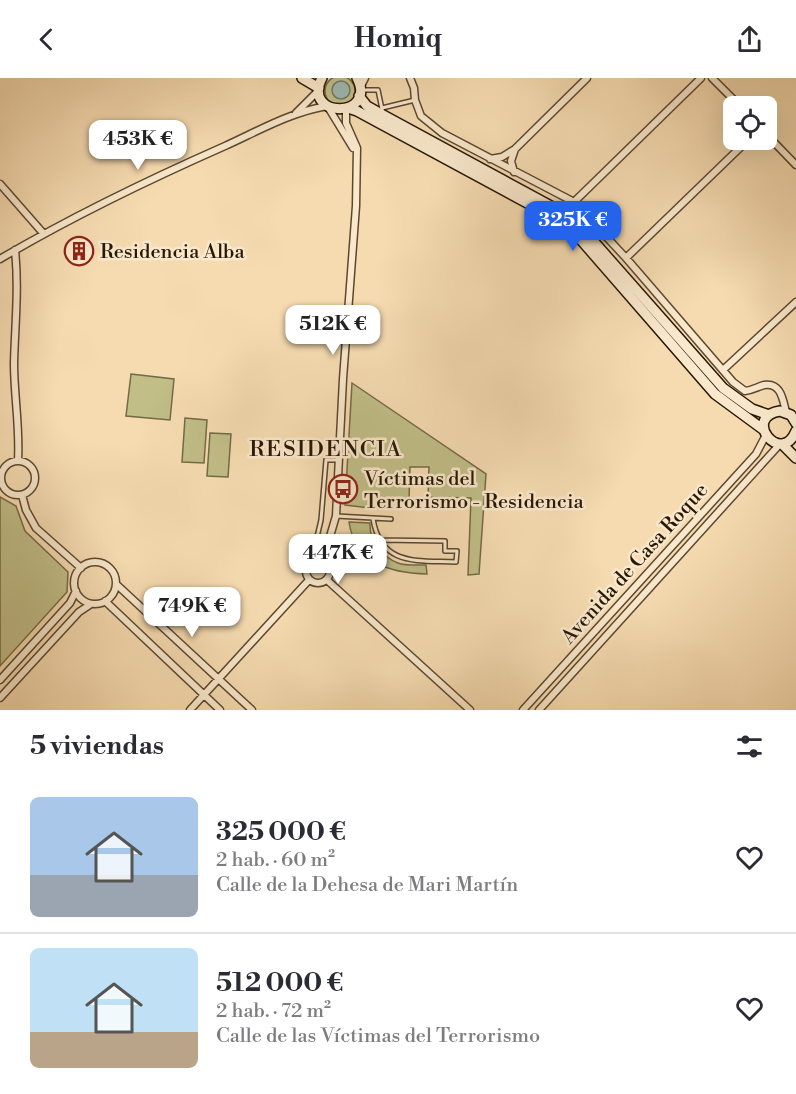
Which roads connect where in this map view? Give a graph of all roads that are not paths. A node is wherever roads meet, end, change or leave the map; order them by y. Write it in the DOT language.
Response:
graph roads {
  1 [pos="303,78"];
  2 [pos="365,78"];
  3 [pos="410,78"];
  4 [pos="418,78"];
  5 [pos="587,78"];
  6 [pos="701,78"];
  7 [pos="712,78"];
  8 [pos="320,85"];
  9 [pos="359,88"];
  10 [pos="414,88"];
  11 [pos="730,96"];
  12 [pos="415,100"];
  13 [pos="328,106"];
  14 [pos="347,109"];
  15 [pos="383,112"];
  16 [pos="293,115"];
  17 [pos="777,145"];
  18 [pos="515,149"];
  19 [pos="738,150"];
  20 [pos="356,154"];
  21 [pos="490,159"];
  22 [pos="796,165"];
  23 [pos="514,172"];
  24 [pos="0,184"];
  25 [pos="574,202"];
  26 [pos="43,233"];
  27 [pos="15,250"];
  28 [pos="626,258"];
  29 [pos="0,259"];
  30 [pos="796,302"];
  31 [pos="723,370"];
  32 [pos="786,412"];
  33 [pos="769,415"];
  34 [pos="796,423"];
  35 [pos="765,432"];
  36 [pos="796,435"];
  37 [pos="781,444"];
  38 [pos="796,458"];
  39 [pos="339,460"];
  40 [pos="18,461"];
  41 [pos="0,478"];
  42 [pos="22,495"];
  43 [pos="336,516"];
  44 [pos="374,519"];
  45 [pos="391,519"];
  46 [pos="330,540"];
  47 [pos="380,540"];
  48 [pos="323,560"];
  49 [pos="81,568"];
  50 [pos="309,580"];
  51 [pos="327,580"];
  52 [pos="116,584"];
  53 [pos="76,591"];
  54 [pos="105,602"];
  55 [pos="91,604"];
  56 [pos="219,679"];
  57 [pos="0,680"];
  58 [pos="204,695"];
  59 [pos="0,698"];
  60 [pos="190,710"];
  61 [pos="220,710"];
  62 [pos="252,710"];
  63 [pos="470,710"];
  64 [pos="523,710"];
  65 [pos="539,710"];
  1 -- 8 [label="street"];
  2 -- 9 [label="street"];
  3 -- 10 [label="street"];
  4 -- 10 [label="street"];
  5 -- 18 [label="street"];
  6 -- 25 [label="street"];
  7 -- 11 [label="street"];
  8 -- 13 [label="street"];
  8 -- 16 [label="street"];
  9 -- 14 [label="street"];
  9 -- 15 [label="street"];
  9 -- 15 [label="lane"];
  10 -- 12 [label="street"];
  12 -- 15 [label="lane"];
  12 -- 21 [label="street"];
  13 -- 14 [label="street"];
  13 -- 16 [label="street"];
  13 -- 20 [label="street"];
  14 -- 20 [label="street"];
  14 -- 35 [label="street"];
  15 -- 33 [label="street"];
  16 -- 26 [label="street"];
  17 -- 22 [label="street"];
  18 -- 21 [label="street"];
  18 -- 23 [label="street"];
  19 -- 28 [label="street"];
  20 -- 39 [label="street"];
  21 -- 23 [label="street"];
  23 -- 25 [label="street"];
  24 -- 26 [label="street"];
  25 -- 28 [label="street"];
  26 -- 27 [label="street"];
  27 -- 29 [label="street"];
  27 -- 40 [label="street"];
  28 -- 31 [label="street"];
  30 -- 31 [label="street"];
  31 -- 32 [label="street"];
  32 -- 33 [label="street"];
  32 -- 34 [label="street"];
  33 -- 35 [label="street"];
  35 -- 37 [label="street"];
  35 -- 64 [label="street, Avenida de Casa Roque"];
  36 -- 37 [label="street"];
  37 -- 38 [label="street"];
  37 -- 65 [label="street, Avenida de Casa Roque"];
  39 -- 43 [label="street"];
  39 -- 46 [label="lane"];
  40 -- 41 [label="street"];
  40 -- 42 [label="street"];
  41 -- 42 [label="street"];
  42 -- 49 [label="street"];
  43 -- 44 [label="lane"];
  43 -- 46 [label="street"];
  44 -- 45 [label="lane"];
  44 -- 47 [label="lane"];
  46 -- 48 [label="street"];
  47 -- 47 [label="lane"];
  48 -- 50 [label="street"];
  48 -- 51 [label="street"];
  49 -- 52 [label="street"];
  49 -- 53 [label="street"];
  50 -- 51 [label="street"];
  50 -- 56 [label="street"];
  51 -- 63 [label="street"];
  52 -- 54 [label="street"];
  52 -- 56 [label="street"];
  53 -- 55 [label="street"];
  53 -- 57 [label="street"];
  54 -- 55 [label="street"];
  54 -- 58 [label="street"];
  55 -- 59 [label="street"];
  56 -- 58 [label="street"];
  56 -- 62 [label="street"];
  58 -- 60 [label="street"];
  58 -- 61 [label="street"];
}
